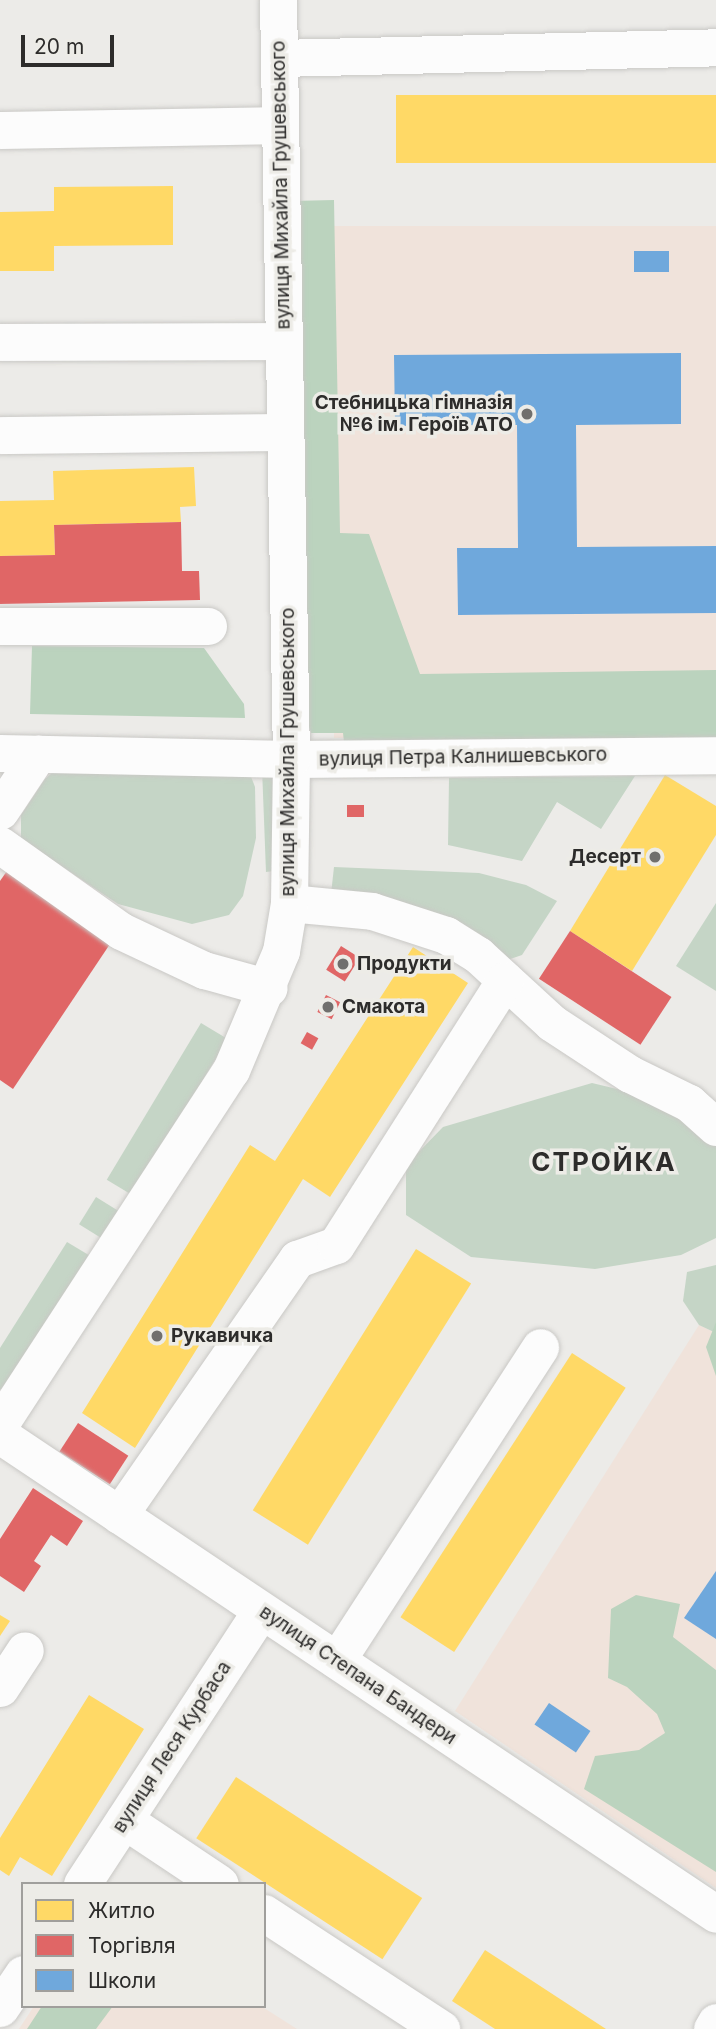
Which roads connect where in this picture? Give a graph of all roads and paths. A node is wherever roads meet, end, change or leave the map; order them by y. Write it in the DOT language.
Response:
graph roads {
  1 [pos="278,0"];
  2 [pos="716,47"];
  3 [pos="279,58"];
  4 [pos="280,125"];
  5 [pos="0,130"];
  6 [pos="284,341"];
  7 [pos="0,342"];
  8 [pos="285,432"];
  9 [pos="0,435"];
  10 [pos="0,626"];
  11 [pos="208,626"];
  12 [pos="0,753"];
  13 [pos="38,754"];
  14 [pos="716,755"];
  15 [pos="291,759"];
  16 [pos="0,811"];
  17 [pos="0,845"];
  18 [pos="289,903"];
  19 [pos="505,980"];
  20 [pos="269,988"];
  21 [pos="716,1127"];
  22 [pos="540,1348"];
  23 [pos="0,1424"];
  24 [pos="0,1435"];
  25 [pos="119,1515"];
  26 [pos="261,1610"];
  27 [pos="25,1650"];
  28 [pos="337,1660"];
  29 [pos="0,1688"];
  30 [pos="124,1820"];
  31 [pos="83,1882"];
  32 [pos="217,1882"];
  33 [pos="266,1914"];
  34 [pos="716,1914"];
  35 [pos="21,1977"];
  36 [pos="0,2008"];
  37 [pos="716,2022"];
  38 [pos="441,2029"];
  39 [pos="712,2029"];
  1 -- 3 [label="street, вулиця Михайла Грушевського"];
  2 -- 3 [label="street"];
  3 -- 4 [label="street, вулиця Михайла Грушевського"];
  4 -- 5 [label="street"];
  4 -- 6 [label="street, вулиця Михайла Грушевського"];
  6 -- 7 [label="street"];
  6 -- 8 [label="street, вулиця Михайла Грушевського"];
  8 -- 9 [label="street"];
  8 -- 15 [label="street, вулиця Михайла Грушевського"];
  10 -- 11 [label="street"];
  12 -- 13 [label="street, вулиця Петра Калнишевського"];
  13 -- 15 [label="street, вулиця Петра Калнишевського"];
  13 -- 16 [label="street"];
  14 -- 15 [label="street, вулиця Петра Калнишевського"];
  15 -- 18 [label="street, вулиця Михайла Грушевського"];
  17 -- 20 [label="street"];
  18 -- 19 [label="street"];
  18 -- 20 [label="street, вулиця Михайла Грушевського"];
  19 -- 21 [label="street"];
  19 -- 25 [label="street"];
  20 -- 23 [label="street, вулиця Михайла Грушевського"];
  22 -- 28 [label="street"];
  24 -- 25 [label="street, вулиця Степана Бандери"];
  25 -- 26 [label="street, вулиця Степана Бандери"];
  26 -- 28 [label="street, вулиця Степана Бандери"];
  26 -- 30 [label="street, вулиця Леся Курбаса"];
  27 -- 29 [label="street"];
  28 -- 34 [label="street, вулиця Степана Бандери"];
  30 -- 31 [label="street, вулиця Леся Курбаса"];
  30 -- 32 [label="street"];
  33 -- 38 [label="street"];
  35 -- 36 [label="street"];
  37 -- 39 [label="street"];
}
